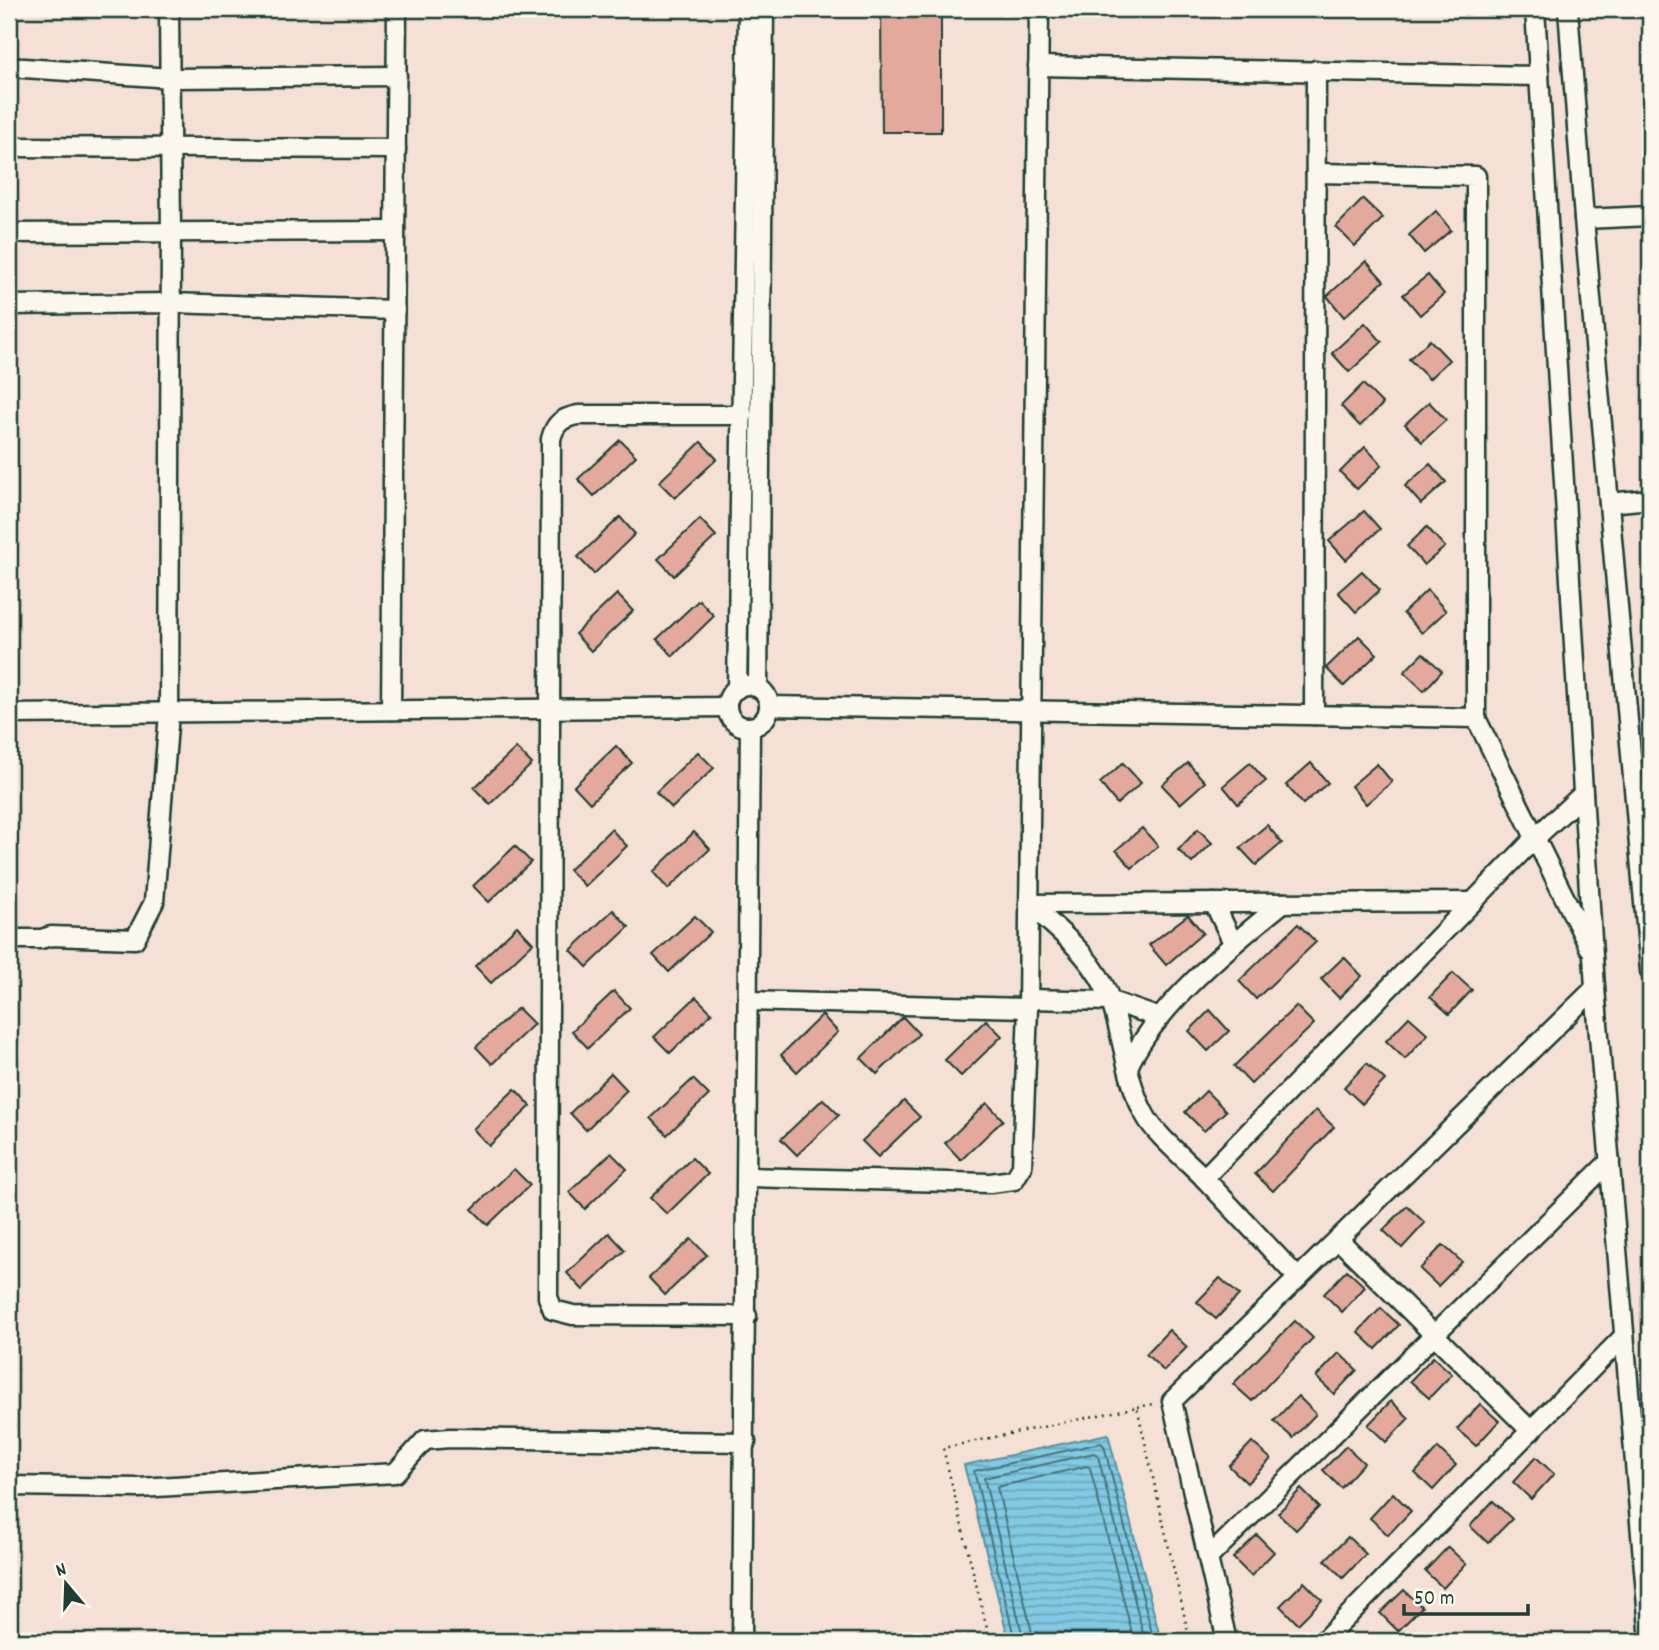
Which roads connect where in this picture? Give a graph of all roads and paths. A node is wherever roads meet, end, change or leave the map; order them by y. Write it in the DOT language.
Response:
graph roads {
  1 [pos="169,9"];
  2 [pos="397,9"];
  3 [pos="748,9"];
  4 [pos="764,9"];
  5 [pos="1039,9"];
  6 [pos="1535,9"];
  7 [pos="1569,9"];
  8 [pos="1038,66"];
  9 [pos="9,67"];
  10 [pos="1316,70"];
  11 [pos="397,76"];
  12 [pos="1539,76"];
  13 [pos="171,78"];
  14 [pos="171,146"];
  15 [pos="9,148"];
  16 [pos="396,149"];
  17 [pos="1316,173"];
  18 [pos="1650,216"];
  19 [pos="1584,219"];
  20 [pos="395,231"];
  21 [pos="171,232"];
  22 [pos="9,233"];
  23 [pos="171,303"];
  24 [pos="9,305"];
  25 [pos="395,310"];
  26 [pos="743,415"];
  27 [pos="1650,499"];
  28 [pos="1609,503"];
  29 [pos="758,688"];
  30 [pos="737,689"];
  31 [pos="769,706"];
  32 [pos="727,707"];
  33 [pos="551,709"];
  34 [pos="391,710"];
  35 [pos="1031,711"];
  36 [pos="169,713"];
  37 [pos="9,714"];
  38 [pos="1314,715"];
  39 [pos="1476,718"];
  40 [pos="750,727"];
  41 [pos="1583,794"];
  42 [pos="1535,838"];
  43 [pos="1645,870"];
  44 [pos="1473,902"];
  45 [pos="1214,903"];
  46 [pos="1283,903"];
  47 [pos="1029,904"];
  48 [pos="9,939"];
  49 [pos="1233,943"];
  50 [pos="1593,955"];
  51 [pos="1650,971"];
  52 [pos="1595,988"];
  53 [pos="748,1000"];
  54 [pos="1111,1001"];
  55 [pos="1028,1003"];
  56 [pos="1160,1018"];
  57 [pos="1128,1067"];
  58 [pos="1610,1161"];
  59 [pos="747,1177"];
  60 [pos="1204,1178"];
  61 [pos="1338,1239"];
  62 [pos="1298,1278"];
  63 [pos="747,1316"];
  64 [pos="1434,1335"];
  65 [pos="1625,1336"];
  66 [pos="1531,1431"];
  67 [pos="746,1442"];
  68 [pos="9,1486"];
  69 [pos="1209,1558"];
  70 [pos="743,1641"];
  71 [pos="990,1641"];
  72 [pos="1190,1641"];
  73 [pos="1227,1641"];
  74 [pos="1324,1641"];
  75 [pos="1650,1641"];
  1 -- 13 [label="street"];
  2 -- 11 [label="street"];
  3 -- 26 [label="street"];
  4 -- 29 [label="street"];
  5 -- 8 [label="street"];
  6 -- 12 [label="street"];
  7 -- 19 [label="street"];
  8 -- 10 [label="street"];
  8 -- 35 [label="street"];
  9 -- 13 [label="street"];
  10 -- 12 [label="street"];
  10 -- 17 [label="street"];
  11 -- 13 [label="street"];
  11 -- 16 [label="street"];
  12 -- 41 [label="street"];
  13 -- 14 [label="street"];
  14 -- 15 [label="street"];
  14 -- 16 [label="street"];
  14 -- 21 [label="street"];
  16 -- 20 [label="street"];
  17 -- 38 [label="street"];
  17 -- 39 [label="street"];
  18 -- 19 [label="street"];
  19 -- 28 [label="street"];
  20 -- 21 [label="street"];
  20 -- 25 [label="street"];
  21 -- 22 [label="street"];
  21 -- 23 [label="street"];
  23 -- 24 [label="street"];
  23 -- 25 [label="street"];
  23 -- 36 [label="street"];
  25 -- 34 [label="street"];
  26 -- 30 [label="street"];
  26 -- 33 [label="street"];
  27 -- 28 [label="street"];
  28 -- 43 [label="street"];
  29 -- 30 [label="street"];
  29 -- 31 [label="street"];
  30 -- 32 [label="street"];
  31 -- 35 [label="street"];
  31 -- 40 [label="street"];
  32 -- 33 [label="street"];
  32 -- 40 [label="street"];
  33 -- 34 [label="street"];
  33 -- 63 [label="street"];
  34 -- 36 [label="street"];
  35 -- 38 [label="street"];
  35 -- 47 [label="street"];
  36 -- 37 [label="street"];
  36 -- 48 [label="street"];
  38 -- 39 [label="street"];
  39 -- 42 [label="street"];
  40 -- 53 [label="street"];
  41 -- 42 [label="street"];
  41 -- 50 [label="street"];
  42 -- 44 [label="street"];
  42 -- 50 [label="street"];
  43 -- 51 [label="street"];
  44 -- 46 [label="street"];
  44 -- 60 [label="street"];
  45 -- 46 [label="street"];
  45 -- 47 [label="street"];
  45 -- 49 [label="street"];
  46 -- 49 [label="street"];
  47 -- 54 [label="street"];
  47 -- 55 [label="street"];
  49 -- 56 [label="street"];
  50 -- 52 [label="street"];
  52 -- 58 [label="street"];
  52 -- 61 [label="street"];
  53 -- 55 [label="street"];
  53 -- 59 [label="street"];
  54 -- 55 [label="street"];
  54 -- 56 [label="street"];
  54 -- 57 [label="street"];
  55 -- 59 [label="street"];
  56 -- 57 [label="street"];
  57 -- 60 [label="street"];
  58 -- 64 [label="street"];
  58 -- 65 [label="street"];
  59 -- 63 [label="street"];
  60 -- 62 [label="street"];
  61 -- 62 [label="street"];
  61 -- 64 [label="street"];
  62 -- 69 [label="street"];
  63 -- 67 [label="street"];
  64 -- 66 [label="street"];
  64 -- 69 [label="street"];
  65 -- 66 [label="street"];
  65 -- 75 [label="street"];
  66 -- 74 [label="street"];
  67 -- 68 [label="street"];
  67 -- 70 [label="street"];
  69 -- 73 [label="street"];
  71 -- 72 [label="path"];
}
